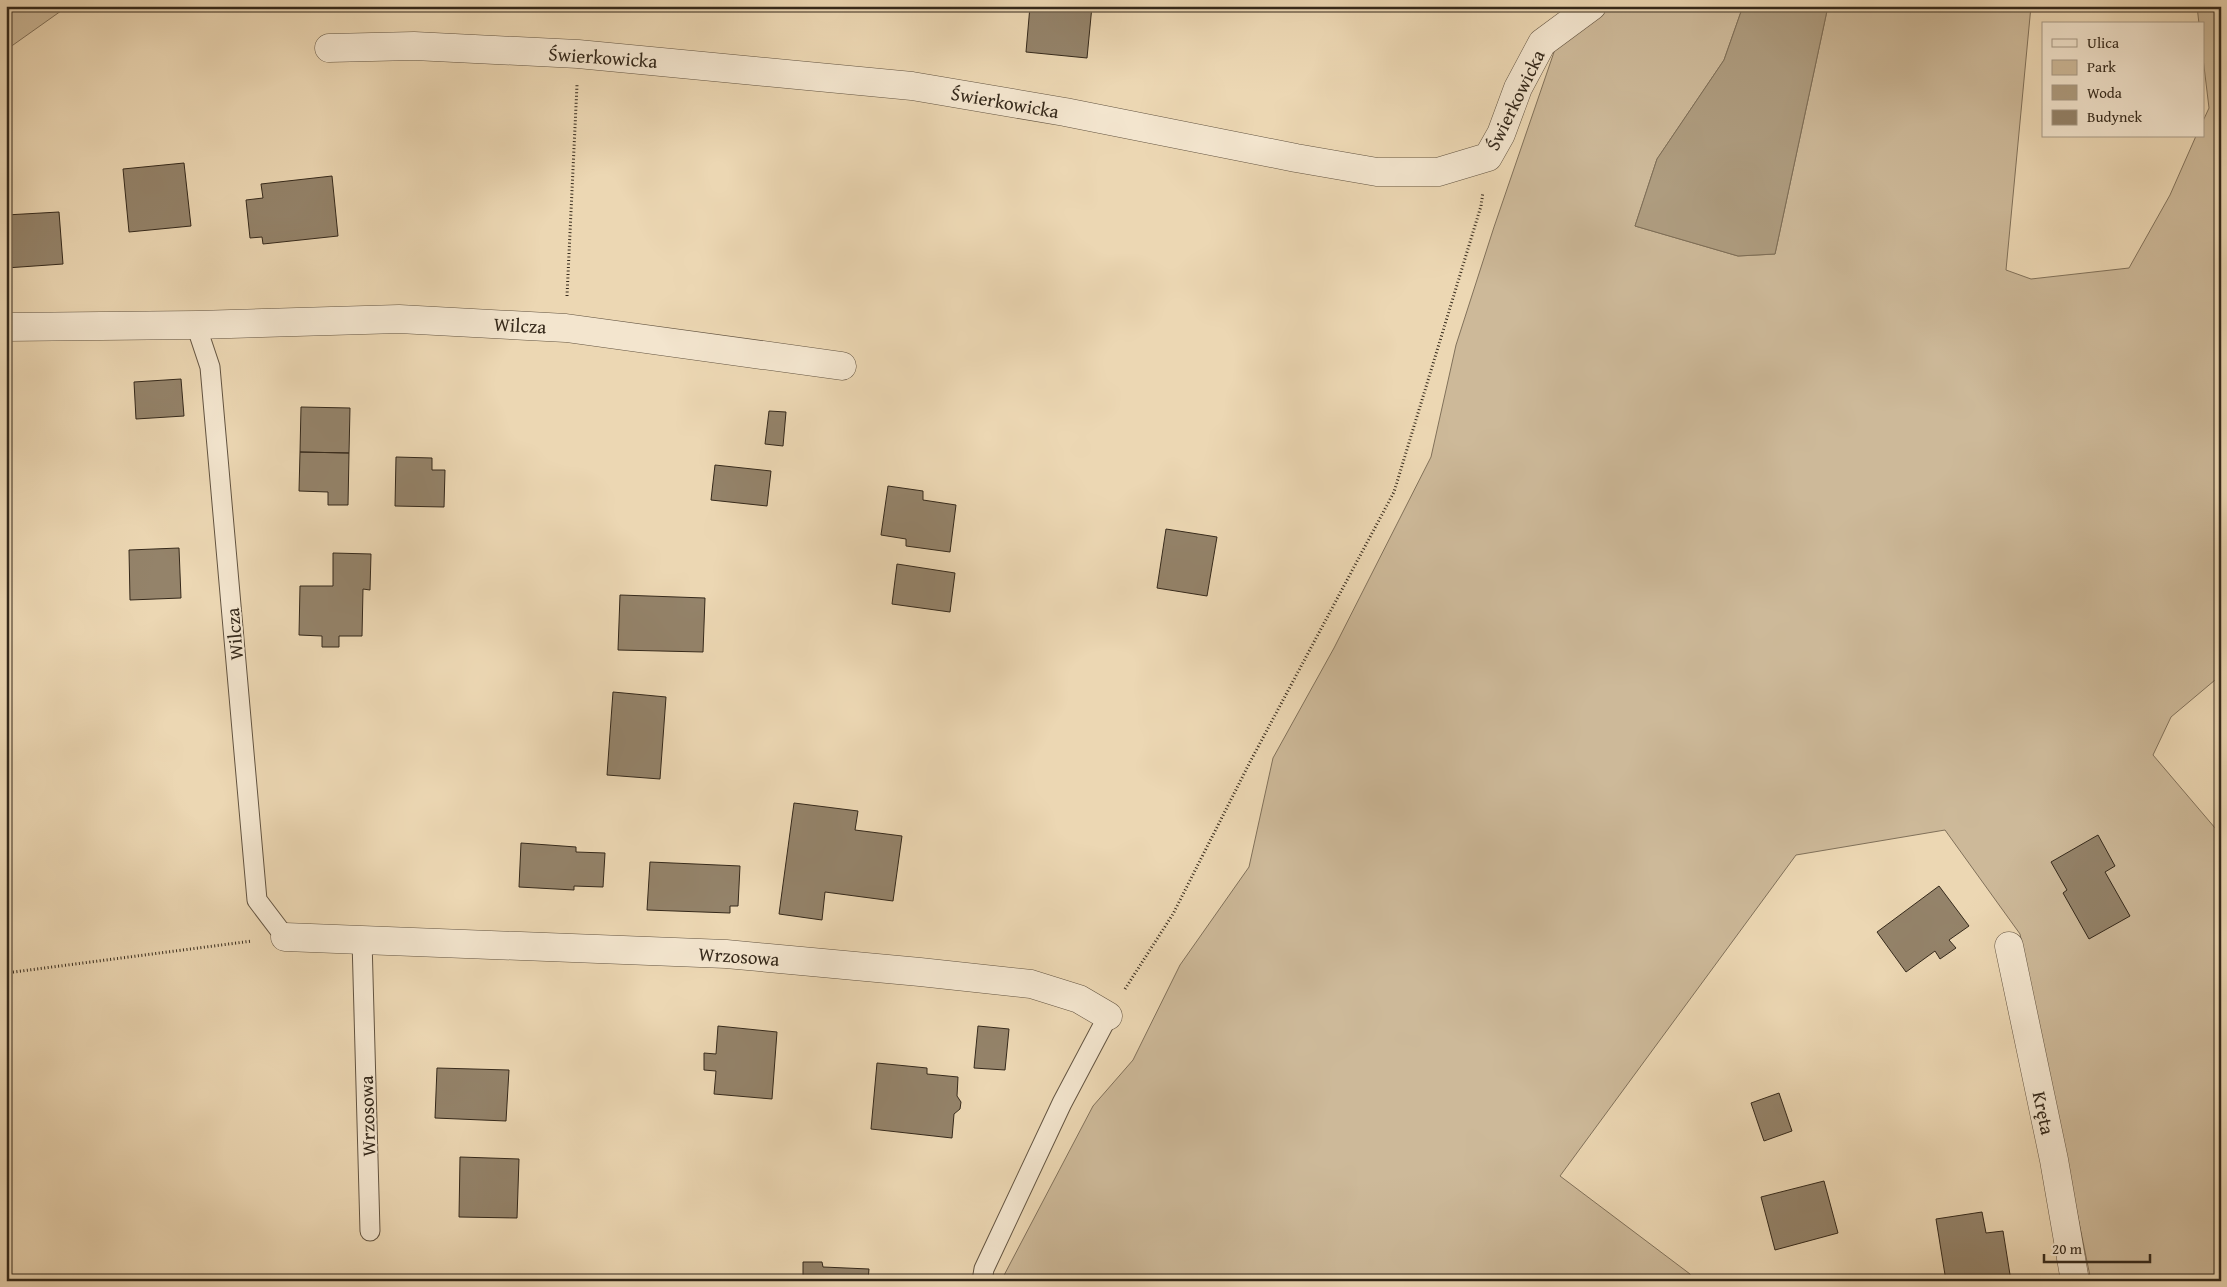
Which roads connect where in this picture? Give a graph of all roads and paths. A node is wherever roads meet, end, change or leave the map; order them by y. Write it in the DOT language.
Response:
graph roads {
  1 [pos="1592,6"];
  2 [pos="329,48"];
  3 [pos="578,54"];
  4 [pos="1488,157"];
  5 [pos="196,325"];
  6 [pos="6,327"];
  7 [pos="566,328"];
  8 [pos="842,366"];
  9 [pos="285,936"];
  10 [pos="362,940"];
  11 [pos="2009,946"];
  12 [pos="6,973"];
  13 [pos="1108,1016"];
  14 [pos="370,1231"];
  15 [pos="982,1281"];
  16 [pos="2075,1281"];
  1 -- 4 [label="street, Świerkowicka"];
  2 -- 3 [label="street, Świerkowicka"];
  3 -- 4 [label="street, Świerkowicka"];
  3 -- 7 [label="path"];
  4 -- 13 [label="path"];
  5 -- 6 [label="street, Wilcza"];
  5 -- 7 [label="street, Wilcza"];
  5 -- 9 [label="lane, Wilcza"];
  7 -- 8 [label="street, Wilcza"];
  9 -- 10 [label="street, Wrzosowa"];
  9 -- 12 [label="path"];
  10 -- 13 [label="street, Wrzosowa"];
  10 -- 14 [label="lane, Wrzosowa"];
  11 -- 16 [label="street, Kręta"];
  13 -- 15 [label="lane"];
}
